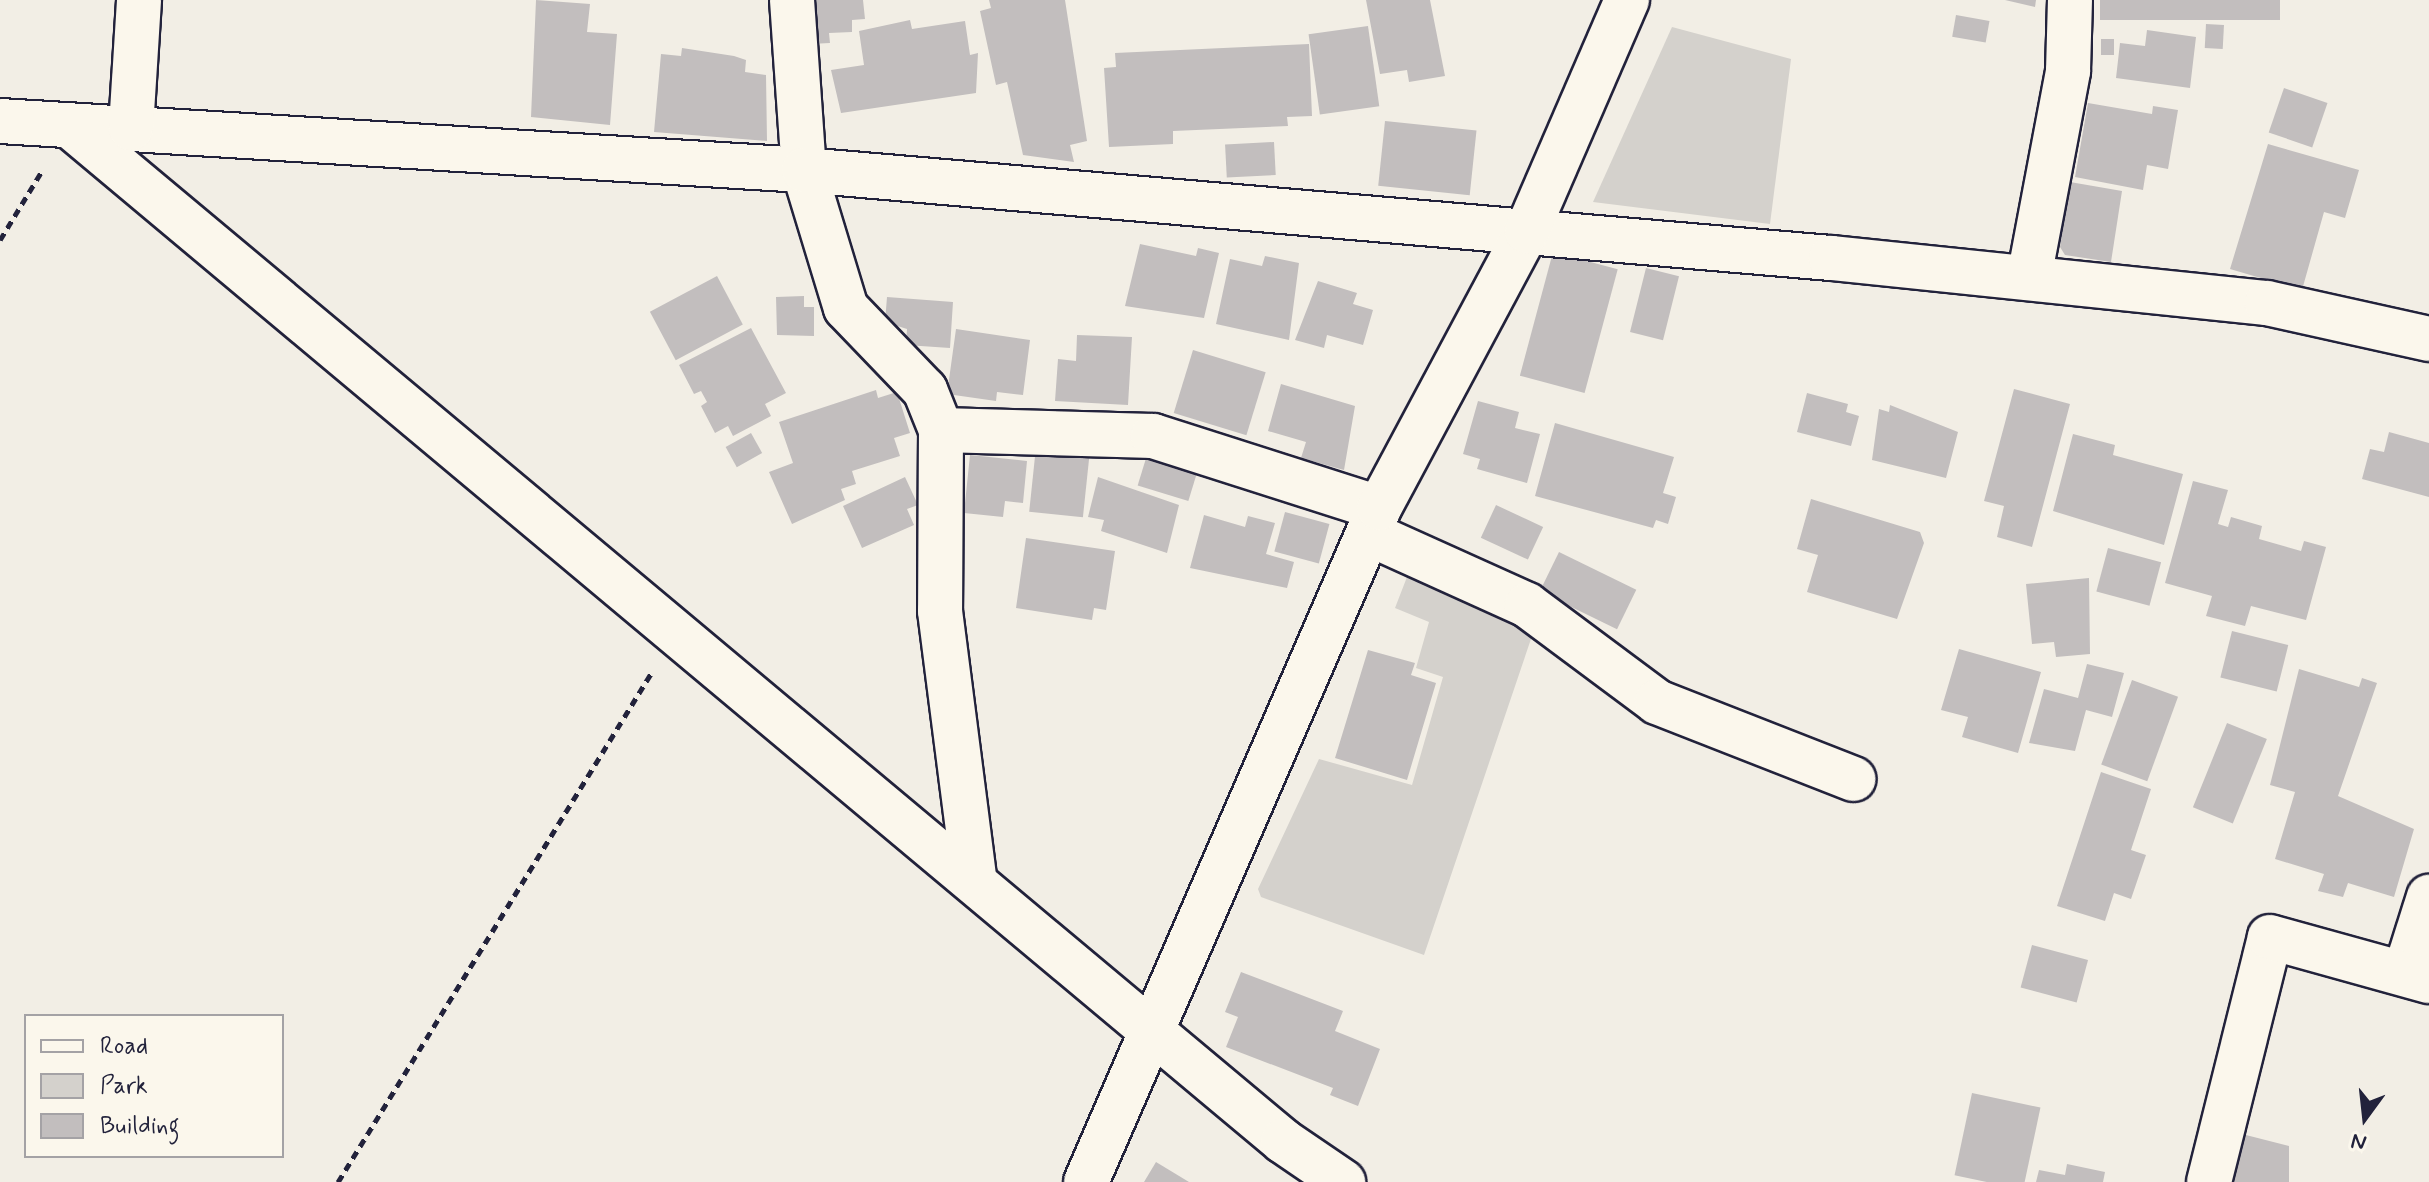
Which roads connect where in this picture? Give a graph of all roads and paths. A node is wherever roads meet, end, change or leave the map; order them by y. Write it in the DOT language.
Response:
graph roads {
  1 [pos="139,0"];
  2 [pos="792,0"];
  3 [pos="1627,0"];
  4 [pos="2070,0"];
  5 [pos="0,121"];
  6 [pos="70,126"];
  7 [pos="131,128"];
  8 [pos="804,170"];
  9 [pos="1527,231"];
  10 [pos="0,240"];
  11 [pos="2029,278"];
  12 [pos="2429,339"];
  13 [pos="941,430"];
  14 [pos="1374,521"];
  15 [pos="675,634"];
  16 [pos="1853,779"];
  17 [pos="974,877"];
  18 [pos="2429,897"];
  19 [pos="2417,977"];
  20 [pos="1155,1028"];
  21 [pos="338,1182"];
  22 [pos="1086,1182"];
  23 [pos="1343,1182"];
  24 [pos="2209,1182"];
  1 -- 7 [label="street"];
  2 -- 8 [label="street"];
  3 -- 9 [label="street"];
  4 -- 11 [label="street"];
  5 -- 6 [label="street"];
  6 -- 7 [label="street"];
  6 -- 10 [label="path"];
  6 -- 15 [label="street"];
  7 -- 8 [label="street"];
  8 -- 9 [label="street"];
  8 -- 13 [label="street"];
  9 -- 11 [label="street"];
  9 -- 14 [label="street"];
  11 -- 12 [label="street"];
  13 -- 14 [label="street"];
  13 -- 17 [label="street"];
  14 -- 16 [label="street"];
  14 -- 20 [label="street"];
  15 -- 17 [label="street"];
  15 -- 21 [label="path"];
  17 -- 20 [label="street"];
  18 -- 19 [label="street"];
  19 -- 24 [label="street"];
  20 -- 22 [label="street"];
  20 -- 23 [label="street"];
}
